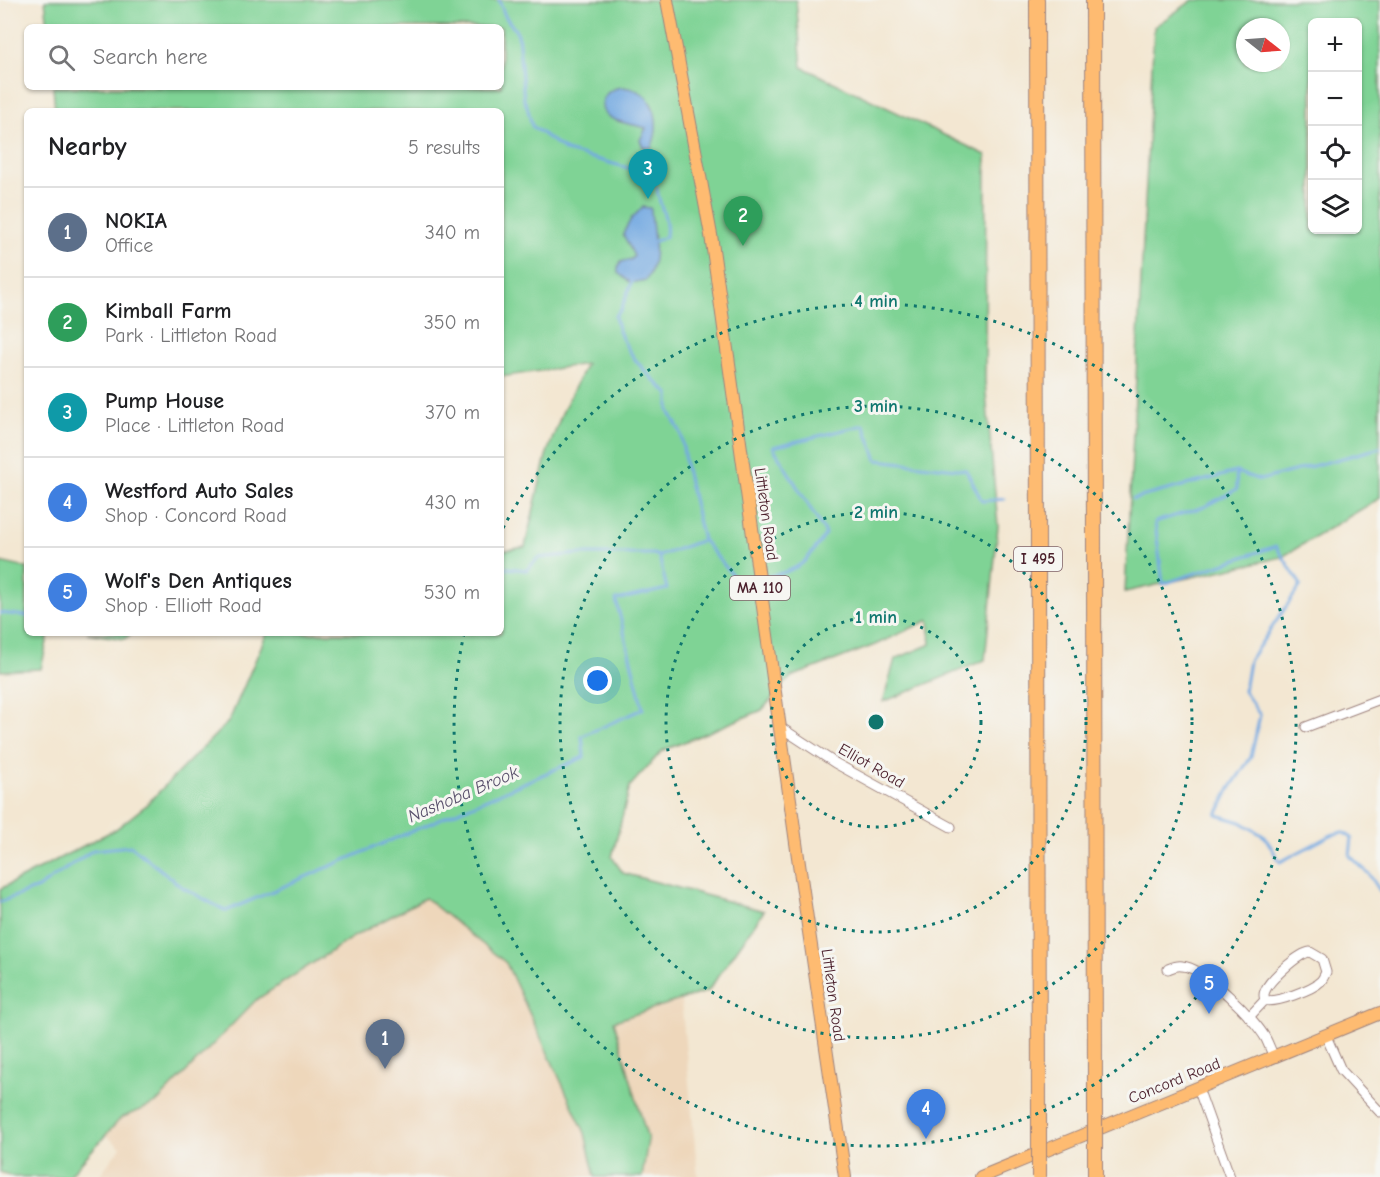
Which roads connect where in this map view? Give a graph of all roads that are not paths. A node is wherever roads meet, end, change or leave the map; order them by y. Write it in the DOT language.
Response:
graph roads {
  1 [pos="667,0"];
  2 [pos="1037,0"];
  3 [pos="1094,0"];
  4 [pos="1380,699"];
  5 [pos="780,727"];
  6 [pos="1306,727"];
  7 [pos="951,827"];
  8 [pos="1168,969"];
  9 [pos="1265,1000"];
  10 [pos="1380,1013"];
  11 [pos="1249,1017"];
  12 [pos="1326,1036"];
  13 [pos="1274,1057"];
  14 [pos="1198,1088"];
  15 [pos="1380,1112"];
  16 [pos="1095,1170"];
  17 [pos="844,1177"];
  18 [pos="981,1177"];
  19 [pos="1039,1177"];
  20 [pos="1230,1177"];
  1 -- 5 [label="main road, Littleton Road / MA 110"];
  2 -- 19 [label="highway, I 495, bridge"];
  3 -- 16 [label="highway, bridge"];
  4 -- 6 [label="street"];
  5 -- 7 [label="street, Elliot Road"];
  5 -- 17 [label="main road, Littleton Road / MA 110"];
  8 -- 11 [label="street"];
  9 -- 9 [label="street"];
  9 -- 11 [label="street"];
  10 -- 12 [label="main road, Concord Road"];
  11 -- 13 [label="street"];
  12 -- 13 [label="main road, Concord Road"];
  12 -- 15 [label="street"];
  13 -- 14 [label="main road, Concord Road"];
  14 -- 18 [label="main road, Concord Road"];
  14 -- 20 [label="street"];
}
